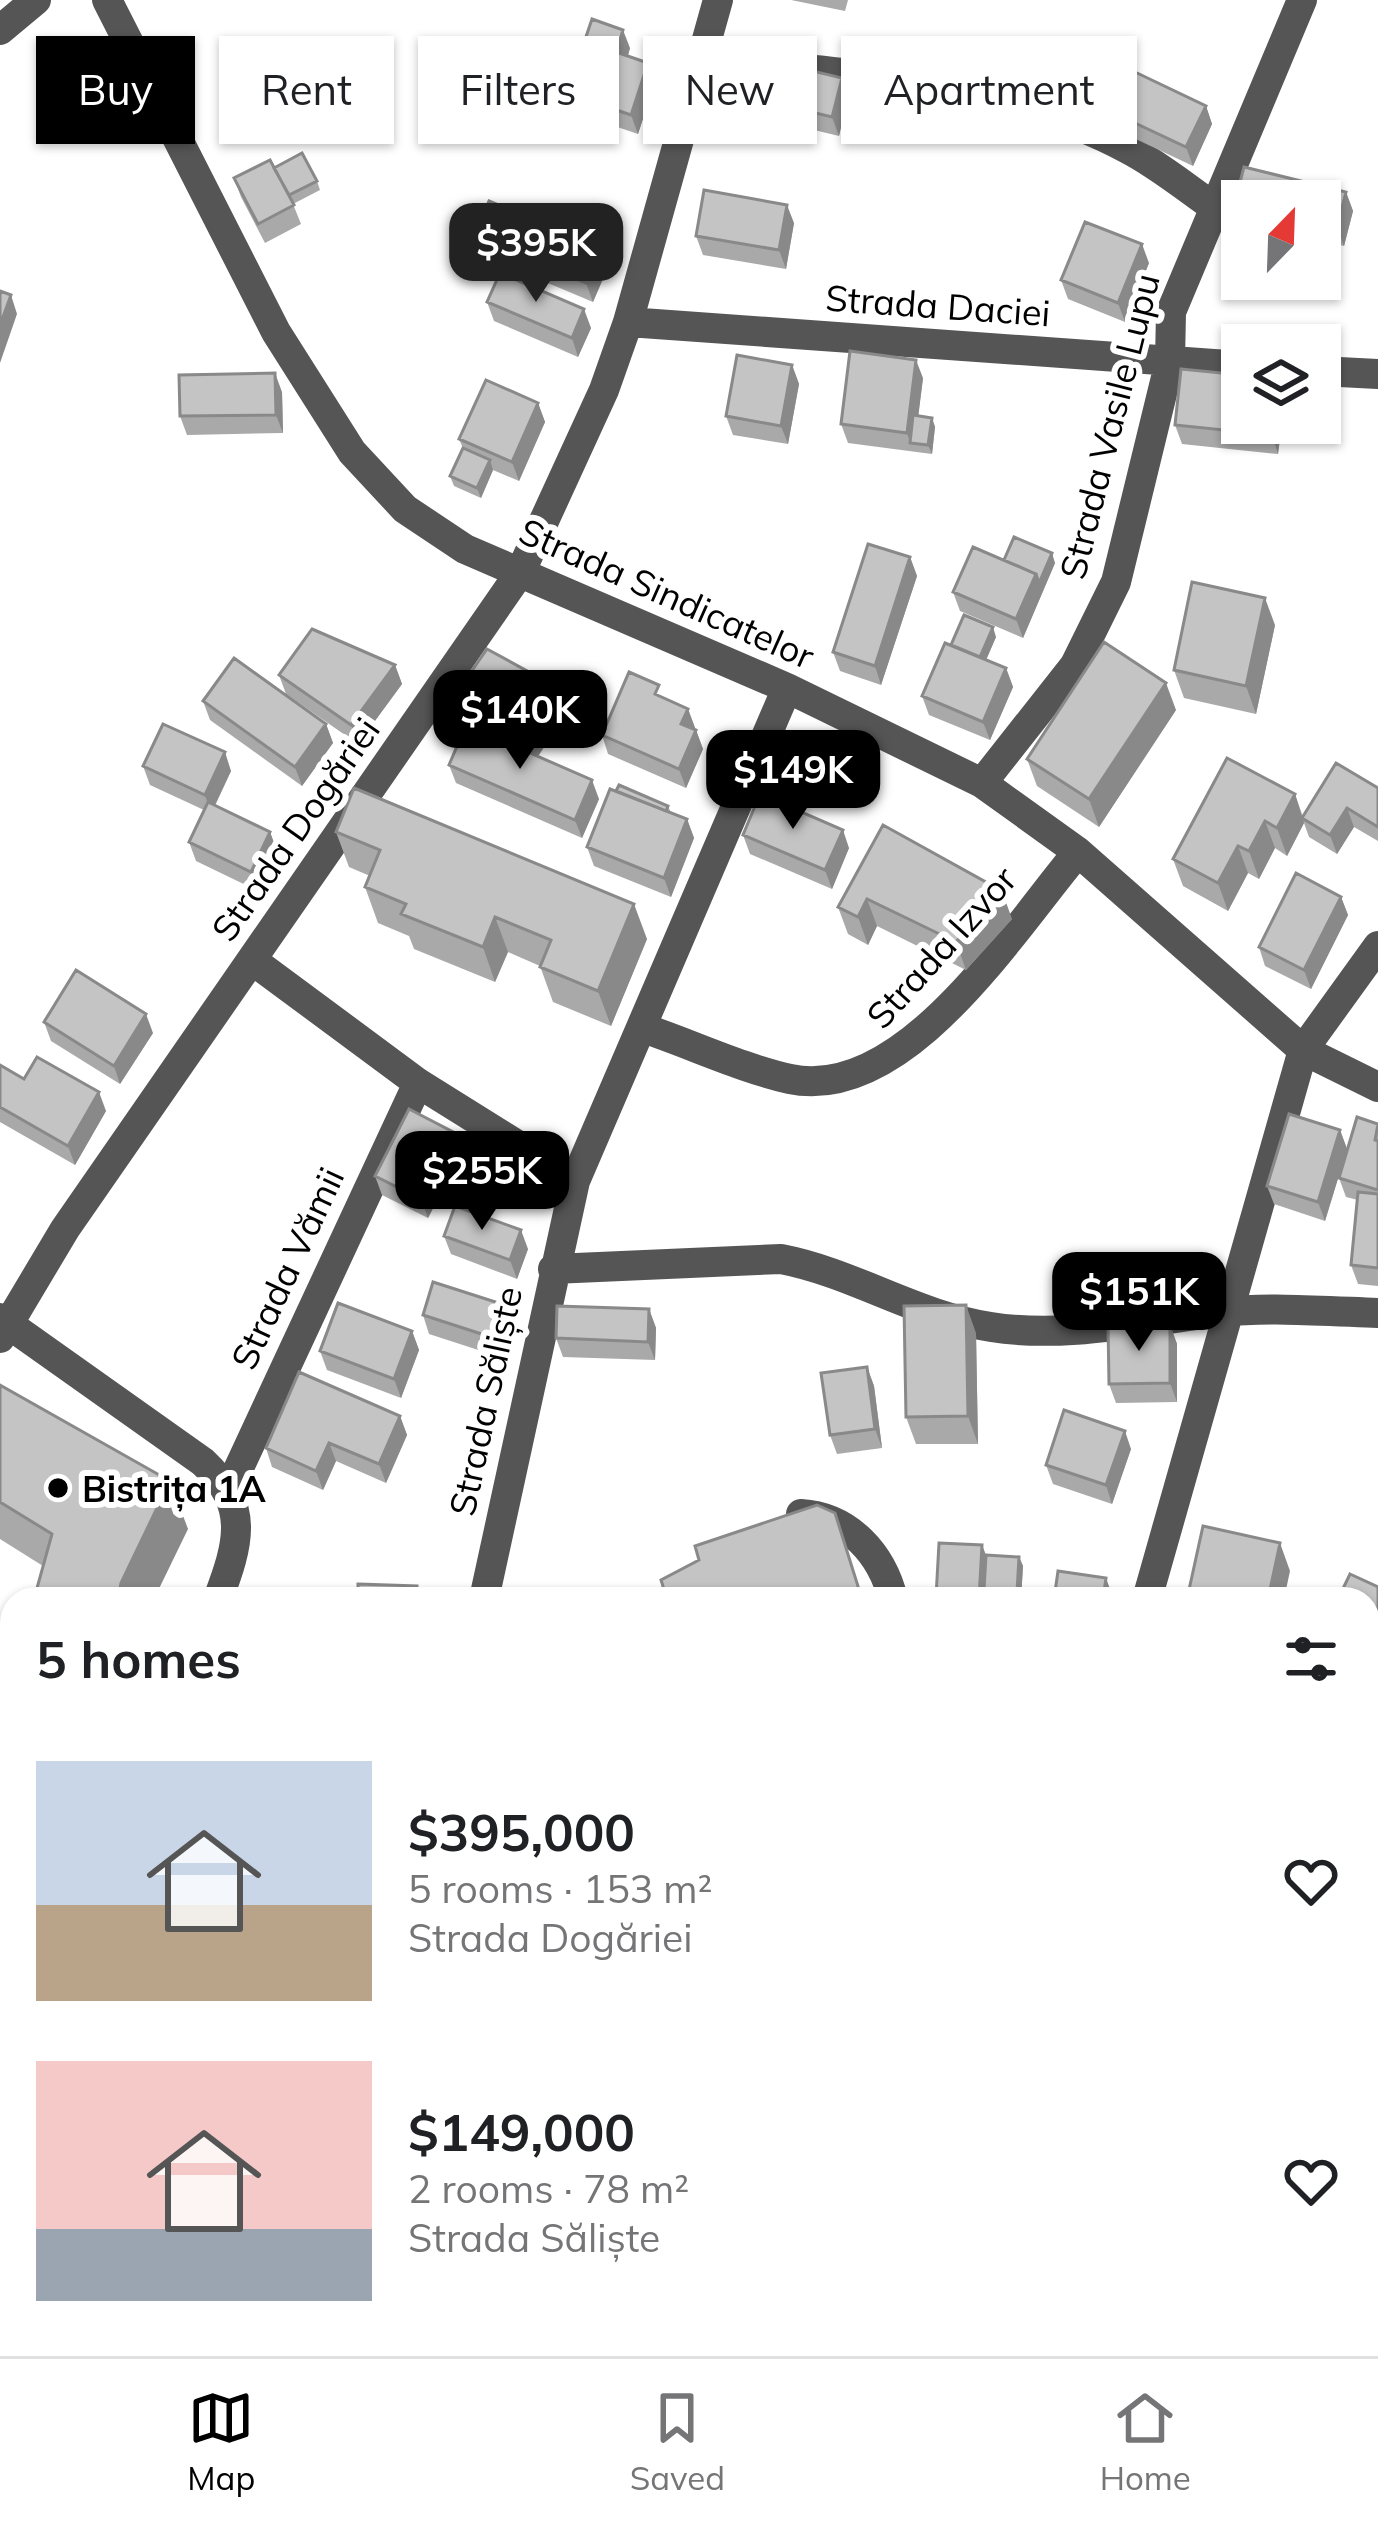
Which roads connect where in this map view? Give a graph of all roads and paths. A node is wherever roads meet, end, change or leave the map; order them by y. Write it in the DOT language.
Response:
graph roads {
  1 [pos="36,0"];
  2 [pos="107,0"];
  3 [pos="718,0"];
  4 [pos="1302,0"];
  5 [pos="0,30"];
  6 [pos="707,36"];
  7 [pos="817,71"];
  8 [pos="677,144"];
  9 [pos="1211,205"];
  10 [pos="628,322"];
  11 [pos="1170,361"];
  12 [pos="1221,365"];
  13 [pos="1341,371"];
  14 [pos="1378,374"];
  15 [pos="521,571"];
  16 [pos="787,688"];
  17 [pos="982,783"];
  18 [pos="1078,852"];
  19 [pos="1378,946"];
  20 [pos="252,960"];
  21 [pos="643,1028"];
  22 [pos="1303,1050"];
  23 [pos="418,1083"];
  24 [pos="1378,1087"];
  25 [pos="575,1181"];
  26 [pos="553,1269"];
  27 [pos="1229,1312"];
  28 [pos="1378,1313"];
  29 [pos="3,1327"];
  30 [pos="230,1486"];
  31 [pos="778,1520"];
  32 [pos="221,1587"];
  33 [pos="487,1587"];
  34 [pos="889,1587"];
  35 [pos="1150,1587"];
  1 -- 5 [label="street"];
  2 -- 15 [label="street, Strada Sindicatelor"];
  3 -- 6 [label="street, Strada Dogăriei"];
  4 -- 9 [label="street, Strada Vasile Lupu"];
  7 -- 9 [label="street"];
  8 -- 10 [label="street, Strada Dogăriei"];
  9 -- 11 [label="street, Strada Vasile Lupu"];
  10 -- 11 [label="street, Strada Daciei"];
  10 -- 15 [label="street, Strada Dogăriei"];
  11 -- 12 [label="street, Strada Daciei"];
  11 -- 17 [label="street, Strada Vasile Lupu"];
  13 -- 14 [label="street"];
  15 -- 16 [label="street, Strada Sindicatelor"];
  15 -- 20 [label="street, Strada Dogăriei"];
  16 -- 17 [label="street, Strada Sindicatelor"];
  16 -- 21 [label="street, Strada Săliște"];
  17 -- 18 [label="street, Strada Sindicatelor"];
  18 -- 21 [label="street, Strada Izvor"];
  18 -- 22 [label="street, Strada Sindicatelor"];
  19 -- 22 [label="street"];
  20 -- 23 [label="street"];
  20 -- 29 [label="street, Strada Dogăriei"];
  21 -- 25 [label="street, Strada Săliște"];
  22 -- 24 [label="street, Strada Sindicatelor"];
  22 -- 27 [label="street"];
  23 -- 25 [label="street"];
  23 -- 30 [label="street, Strada Vămii"];
  25 -- 26 [label="street, Strada Săliște"];
  26 -- 27 [label="street"];
  26 -- 33 [label="street, Strada Săliște"];
  27 -- 28 [label="street"];
  27 -- 35 [label="street"];
  29 -- 30 [label="street"];
  30 -- 32 [label="street"];
  31 -- 34 [label="street"];
}
